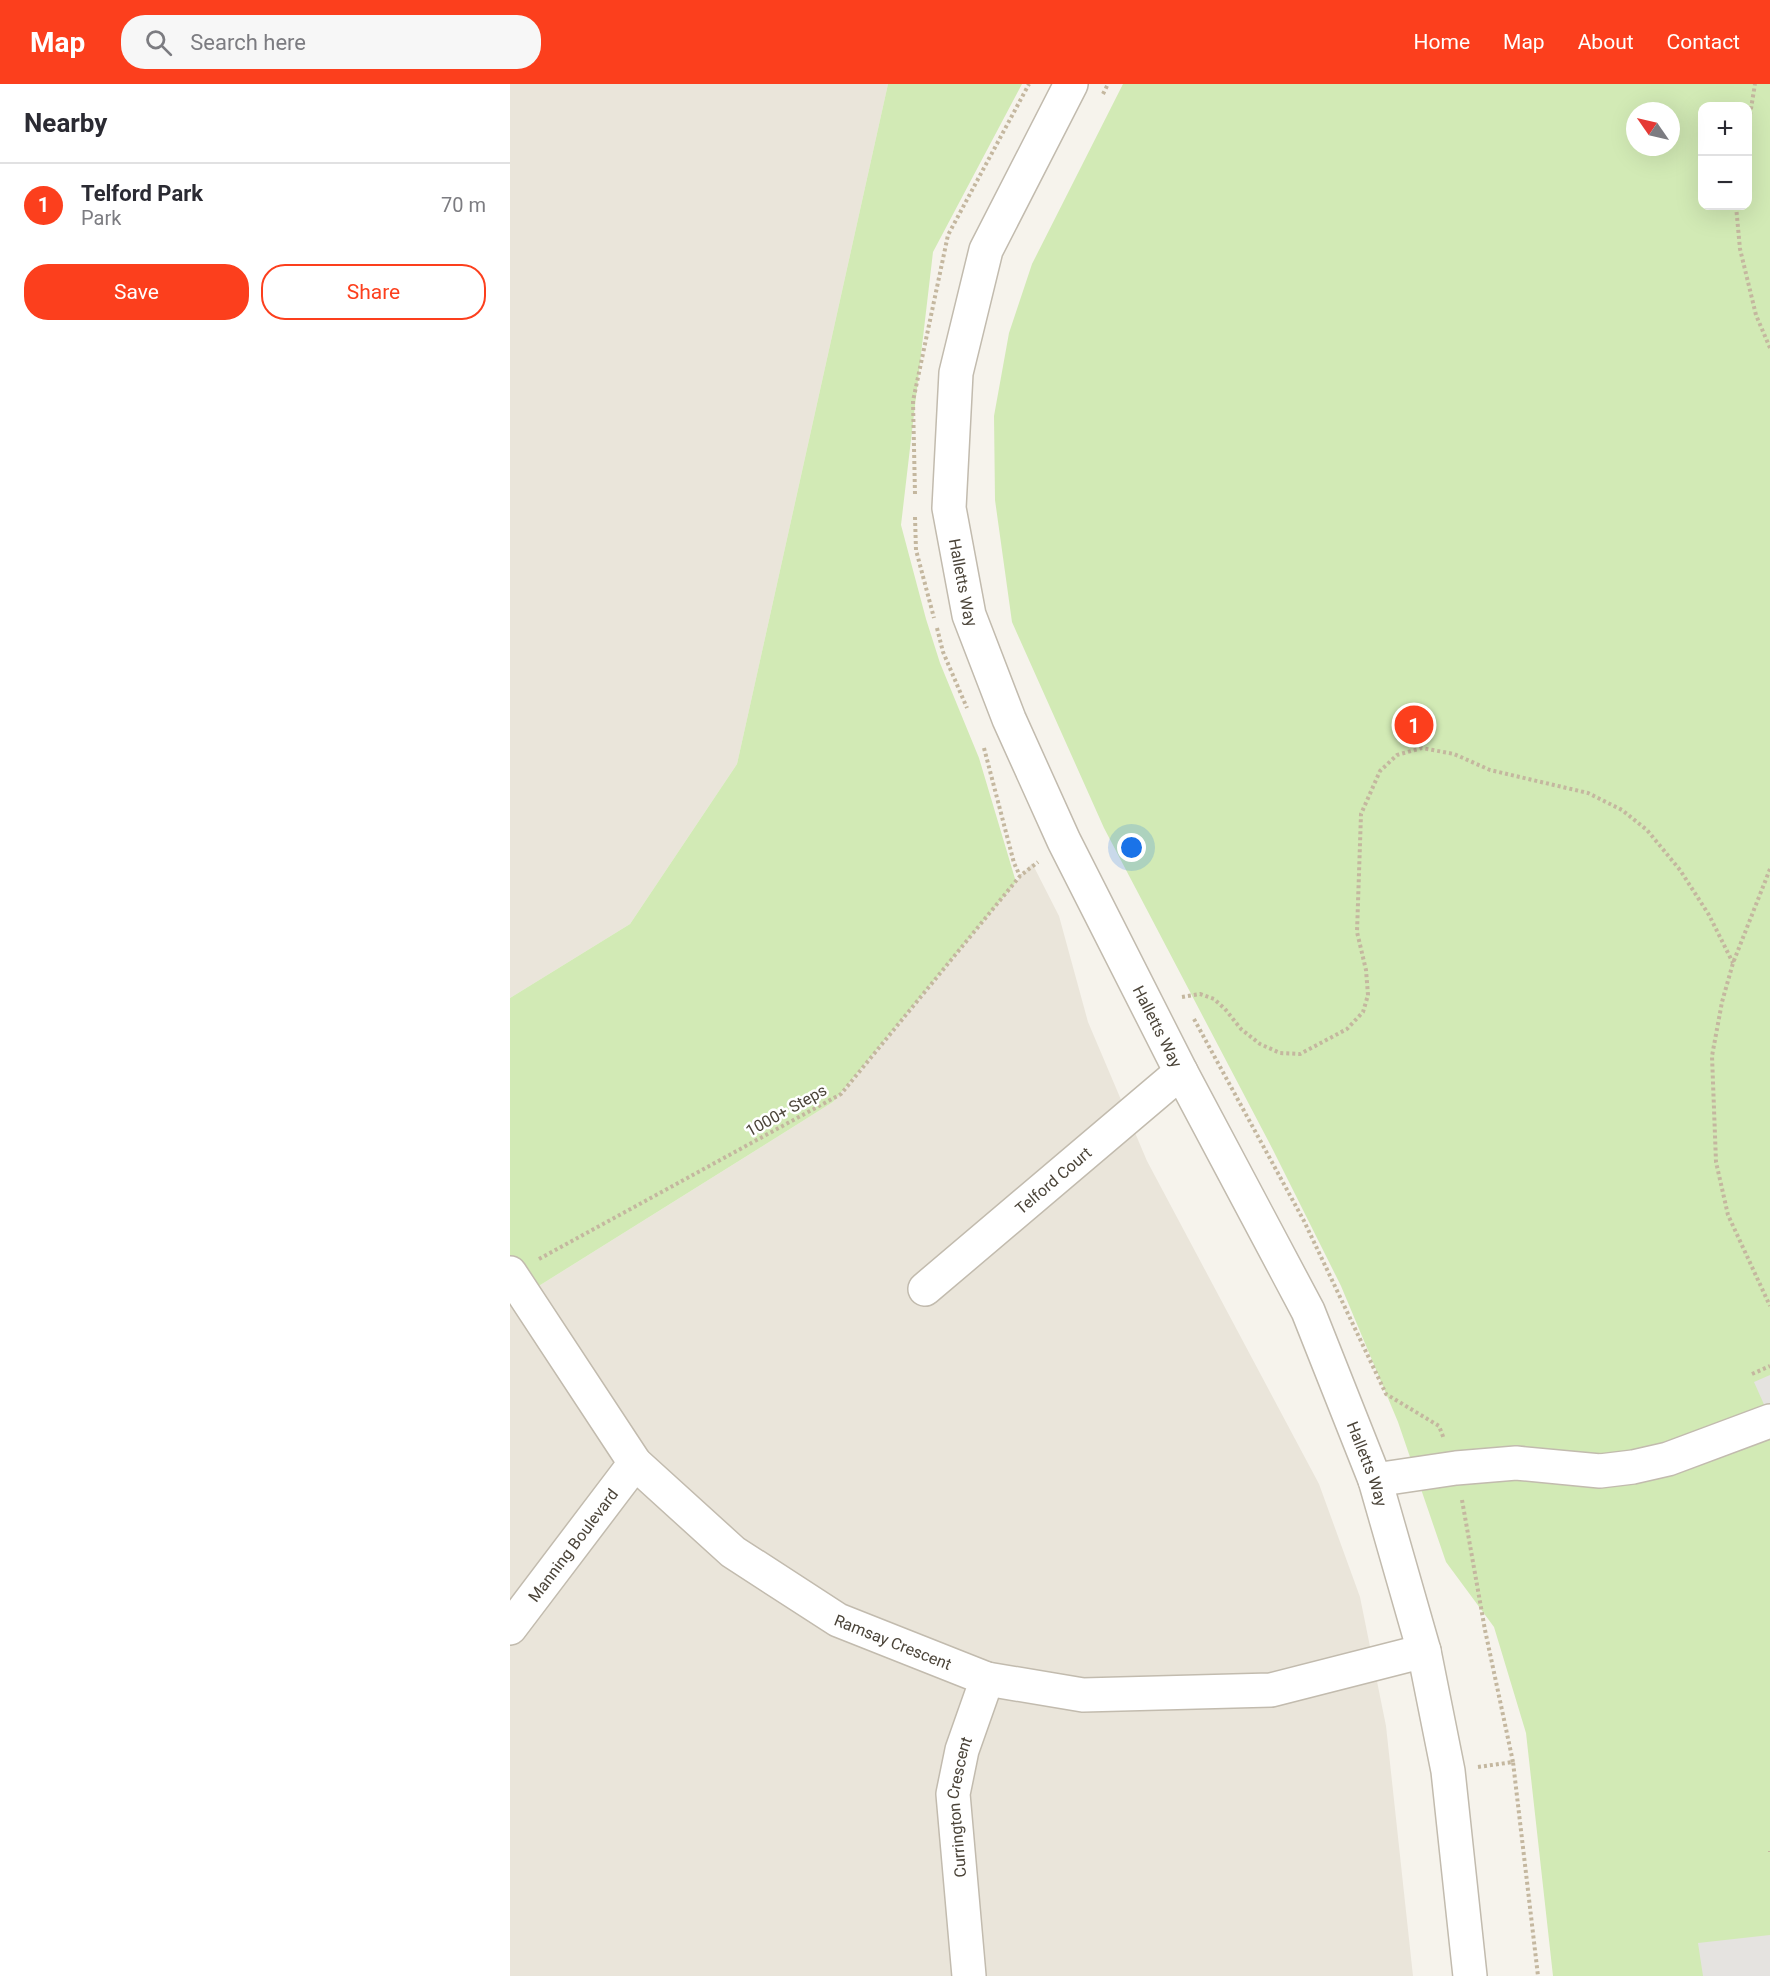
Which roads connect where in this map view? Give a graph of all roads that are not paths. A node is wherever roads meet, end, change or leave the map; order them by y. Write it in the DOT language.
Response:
graph roads {
  1 [pos="1071,84"];
  2 [pos="1181,1072"];
  3 [pos="511,1274"];
  4 [pos="925,1289"];
  5 [pos="1770,1421"];
  6 [pos="634,1462"];
  7 [pos="1375,1480"];
  8 [pos="510,1628"];
  9 [pos="1424,1651"];
  10 [pos="987,1679"];
  11 [pos="969,1976"];
  12 [pos="1470,1976"];
  1 -- 2 [label="street, Halletts Way"];
  2 -- 4 [label="street, Telford Court"];
  2 -- 7 [label="street, Halletts Way"];
  3 -- 6 [label="street, Ramsay Crescent"];
  5 -- 7 [label="street"];
  6 -- 8 [label="street, Manning Boulevard"];
  6 -- 10 [label="street, Ramsay Crescent"];
  7 -- 9 [label="street, Halletts Way"];
  9 -- 10 [label="street, Ramsay Crescent"];
  9 -- 12 [label="street, Halletts Way"];
  10 -- 11 [label="street, Currington Crescent"];
}
